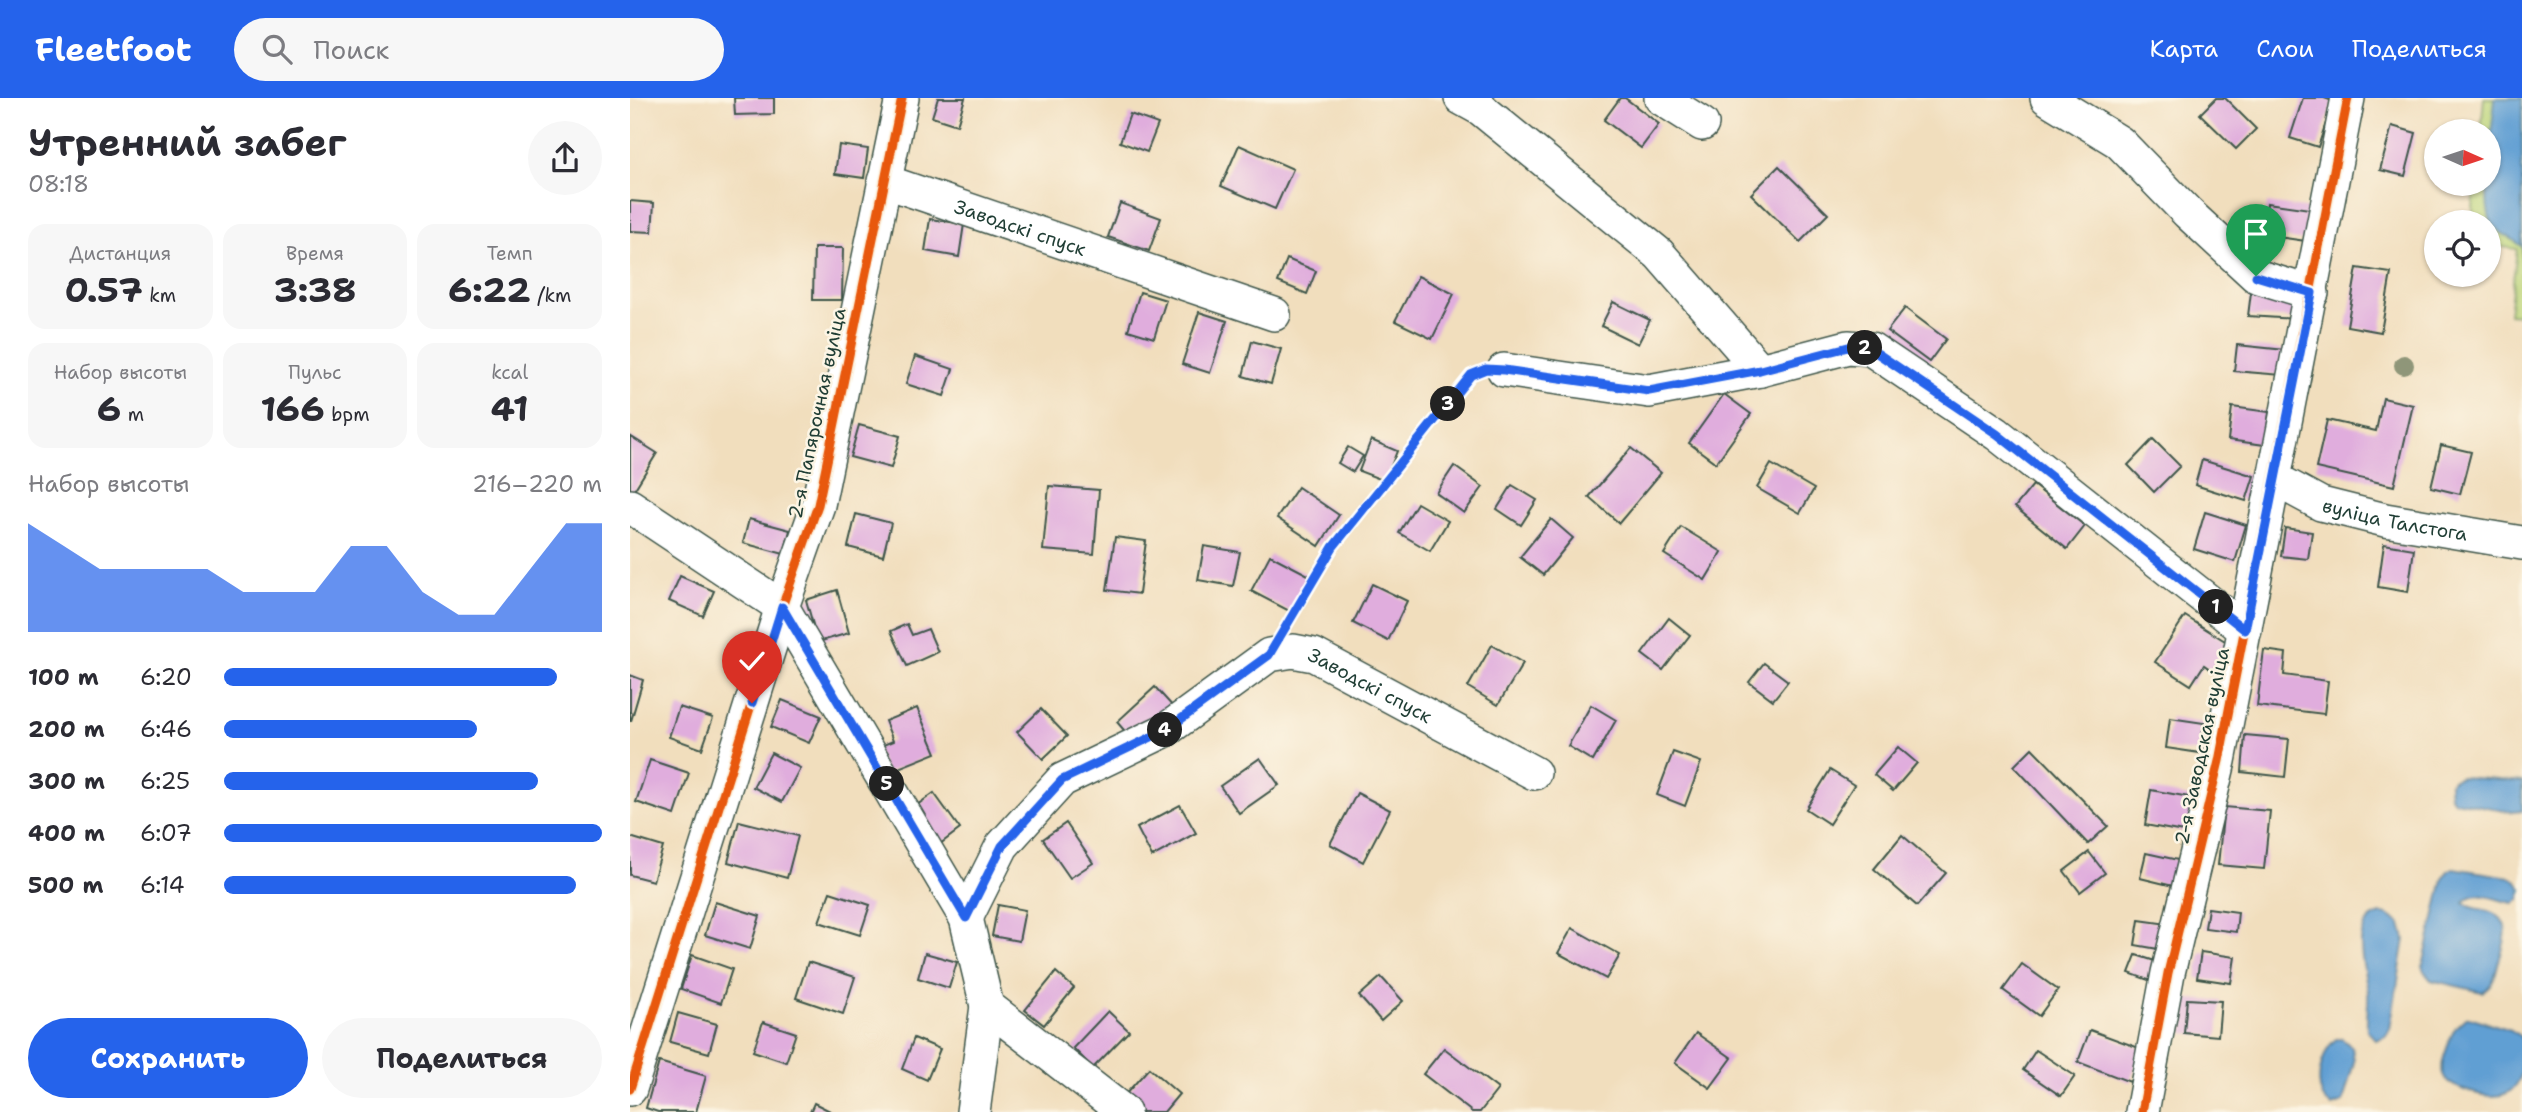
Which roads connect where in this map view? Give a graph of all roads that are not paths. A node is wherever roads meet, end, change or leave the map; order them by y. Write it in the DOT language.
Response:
graph roads {
  1 [pos="902,98"];
  2 [pos="1461,98"];
  3 [pos="1661,98"];
  4 [pos="2047,98"];
  5 [pos="2348,98"];
  6 [pos="1702,124"];
  7 [pos="884,181"];
  8 [pos="2312,293"];
  9 [pos="1274,314"];
  10 [pos="1504,370"];
  11 [pos="1760,370"];
  12 [pos="2275,479"];
  13 [pos="630,506"];
  14 [pos="2522,544"];
  15 [pos="782,607"];
  16 [pos="2245,630"];
  17 [pos="1534,773"];
  18 [pos="966,918"];
  19 [pos="987,1006"];
  20 [pos="630,1089"];
  21 [pos="973,1112"];
  22 [pos="1124,1112"];
  23 [pos="2142,1112"];
  1 -- 7 [label="street, 2-я Папярочная вуліца"];
  2 -- 11 [label="street"];
  3 -- 6 [label="street"];
  4 -- 8 [label="street"];
  5 -- 8 [label="street, 2-я Заводская вуліца"];
  7 -- 9 [label="street, Заводскі спуск"];
  7 -- 15 [label="street, 2-я Папярочная вуліца"];
  8 -- 12 [label="street, 2-я Заводская вуліца"];
  10 -- 11 [label="street"];
  11 -- 16 [label="street"];
  12 -- 14 [label="street, вуліца Талстога"];
  12 -- 16 [label="street, 2-я Заводская вуліца"];
  13 -- 15 [label="street"];
  15 -- 18 [label="street"];
  15 -- 20 [label="street, 2-я Папярочная вуліца"];
  16 -- 23 [label="street, 2-я Заводская вуліца"];
  17 -- 18 [label="street, Заводскі спуск"];
  18 -- 19 [label="street"];
  19 -- 21 [label="street"];
  19 -- 22 [label="street"];
}
